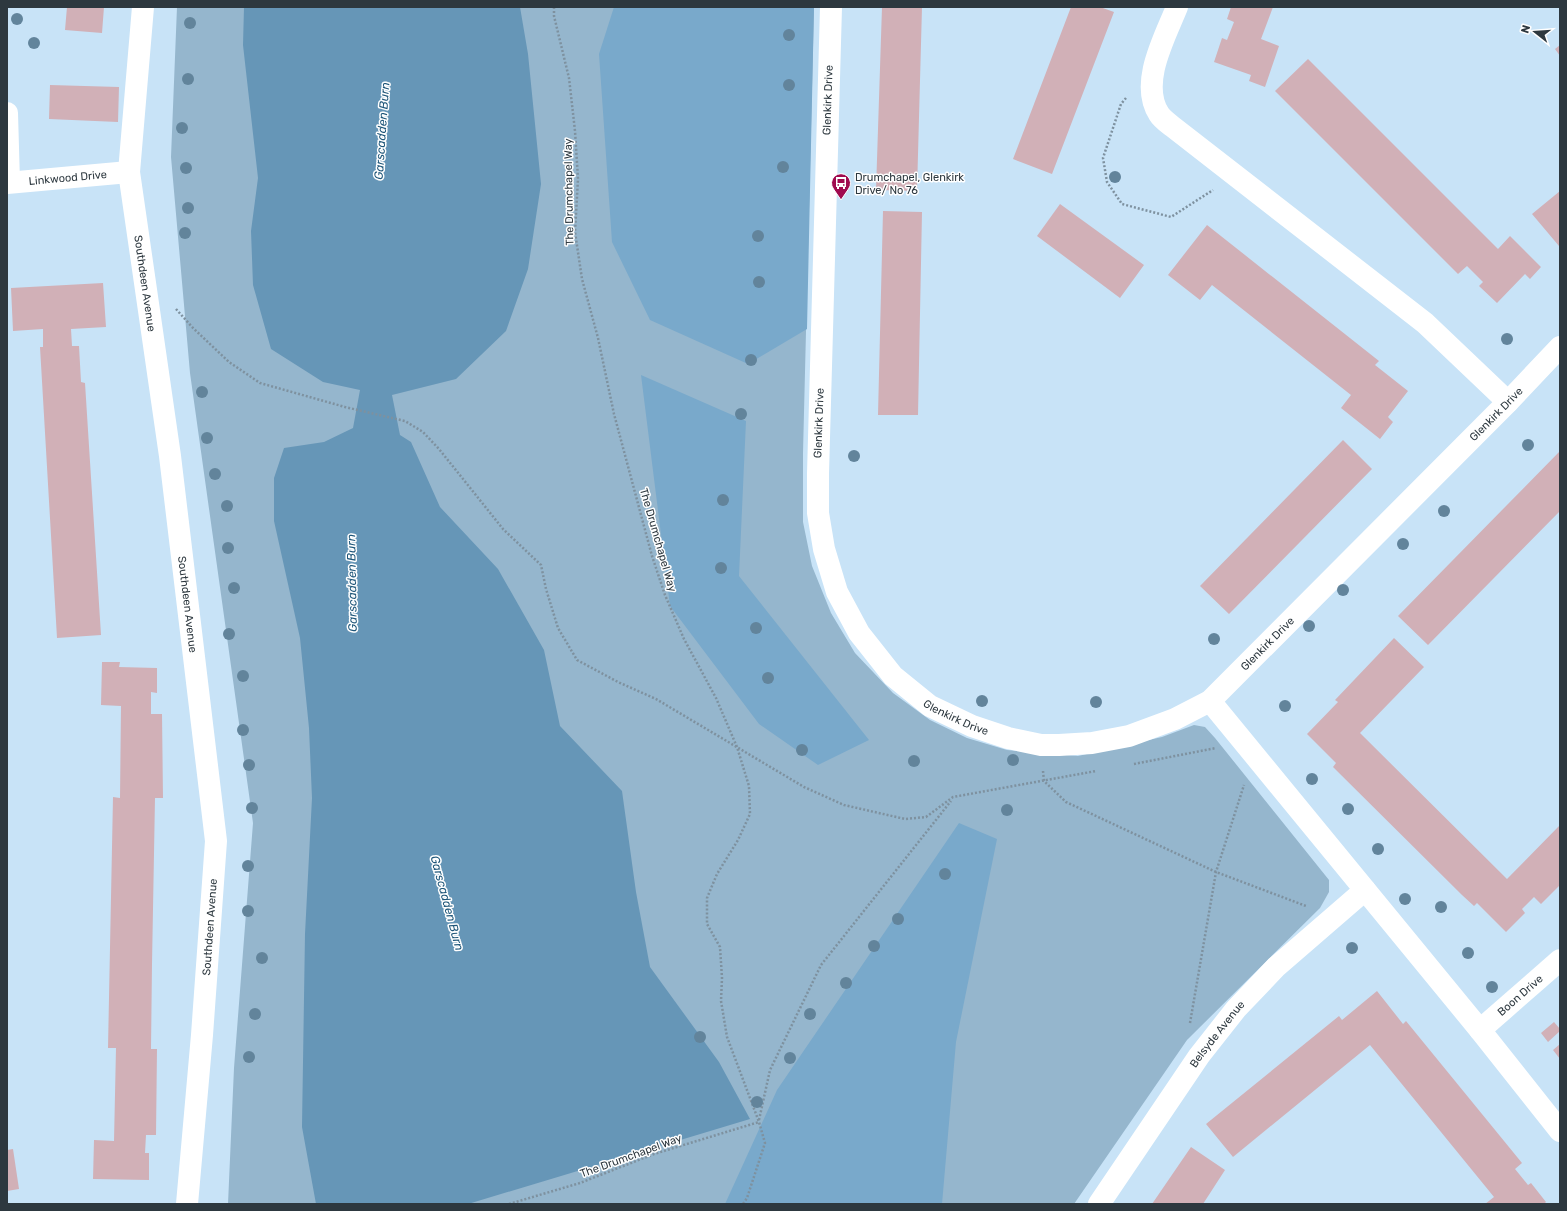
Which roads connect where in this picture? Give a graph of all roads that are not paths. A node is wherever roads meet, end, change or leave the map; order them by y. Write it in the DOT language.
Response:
graph roads {
  1 [pos="143,7"];
  2 [pos="831,7"];
  3 [pos="1177,7"];
  4 [pos="7,113"];
  5 [pos="130,172"];
  6 [pos="8,183"];
  7 [pos="1560,348"];
  8 [pos="1508,402"];
  9 [pos="1210,700"];
  10 [pos="1365,890"];
  11 [pos="1560,960"];
  12 [pos="1480,1030"];
  13 [pos="1560,1131"];
  14 [pos="188,1204"];
  15 [pos="1099,1204"];
  1 -- 5 [label="street, Southdeen Avenue"];
  2 -- 9 [label="street, Glenkirk Drive"];
  3 -- 8 [label="street"];
  4 -- 6 [label="street"];
  5 -- 6 [label="street, Linkwood Drive"];
  5 -- 14 [label="street, Southdeen Avenue"];
  7 -- 8 [label="street, Glenkirk Drive"];
  8 -- 9 [label="street, Glenkirk Drive"];
  9 -- 10 [label="street"];
  10 -- 12 [label="street"];
  10 -- 15 [label="street, Belsyde Avenue"];
  11 -- 12 [label="street, Boon Drive"];
  12 -- 13 [label="street"];
}
